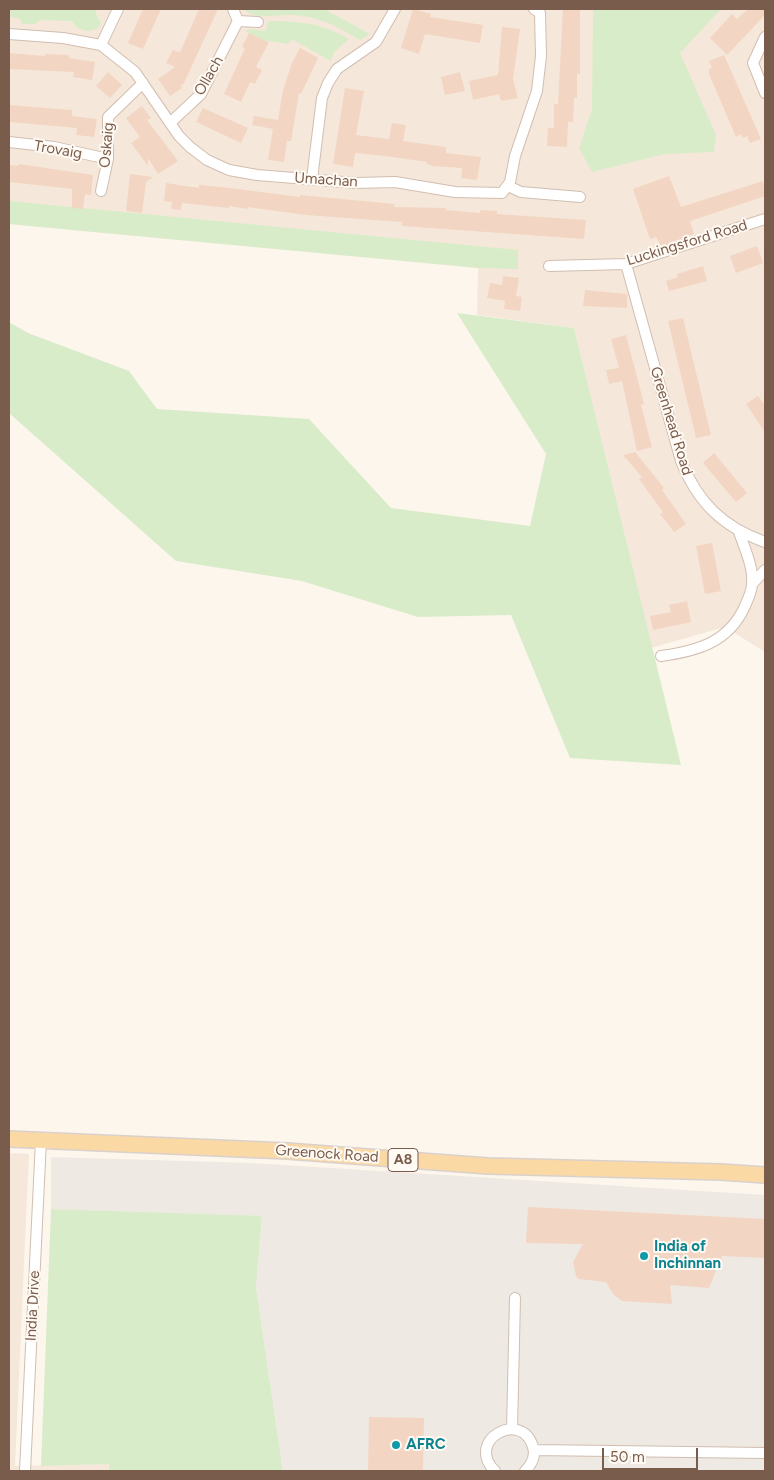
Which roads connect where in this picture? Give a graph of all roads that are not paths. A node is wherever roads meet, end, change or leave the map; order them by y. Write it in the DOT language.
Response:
graph roads {
  1 [pos="118,9"];
  2 [pos="233,9"];
  3 [pos="395,9"];
  4 [pos="534,9"];
  5 [pos="238,21"];
  6 [pos="258,22"];
  7 [pos="9,34"];
  8 [pos="765,37"];
  9 [pos="101,45"];
  10 [pos="143,83"];
  11 [pos="765,93"];
  12 [pos="170,123"];
  13 [pos="9,142"];
  14 [pos="108,159"];
  15 [pos="312,180"];
  16 [pos="508,186"];
  17 [pos="101,191"];
  18 [pos="580,197"];
  19 [pos="765,218"];
  20 [pos="626,264"];
  21 [pos="549,266"];
  22 [pos="740,532"];
  23 [pos="765,542"];
  24 [pos="765,570"];
  25 [pos="753,583"];
  26 [pos="661,656"];
  27 [pos="9,1139"];
  28 [pos="41,1140"];
  29 [pos="765,1175"];
  30 [pos="515,1298"];
  31 [pos="512,1429"];
  32 [pos="534,1450"];
  33 [pos="765,1453"];
  34 [pos="25,1471"];
  35 [pos="495,1471"];
  36 [pos="525,1471"];
  1 -- 9 [label="street"];
  2 -- 5 [label="street"];
  3 -- 15 [label="street"];
  4 -- 16 [label="street"];
  5 -- 6 [label="street"];
  5 -- 12 [label="street, Ollach"];
  7 -- 9 [label="street, Umachan"];
  8 -- 11 [label="street"];
  9 -- 10 [label="street, Umachan"];
  10 -- 12 [label="street, Umachan"];
  10 -- 14 [label="street, Oskaig"];
  12 -- 15 [label="street, Umachan"];
  13 -- 14 [label="street, Trovaig"];
  14 -- 17 [label="street, Oskaig"];
  15 -- 16 [label="street, Umachan"];
  16 -- 18 [label="street"];
  19 -- 20 [label="street, Luckingsford Road"];
  20 -- 21 [label="street, Luckingsford Road"];
  20 -- 22 [label="street, Greenhead Road"];
  22 -- 23 [label="street, Greenhead Road"];
  22 -- 25 [label="street"];
  24 -- 25 [label="street"];
  25 -- 26 [label="street"];
  27 -- 28 [label="main road, Greenock Road / A8"];
  28 -- 29 [label="main road, Greenock Road / A8"];
  28 -- 34 [label="street, India Drive"];
  30 -- 31 [label="street"];
  31 -- 32 [label="street"];
  31 -- 35 [label="street"];
  32 -- 33 [label="street"];
  32 -- 36 [label="street"];
}
